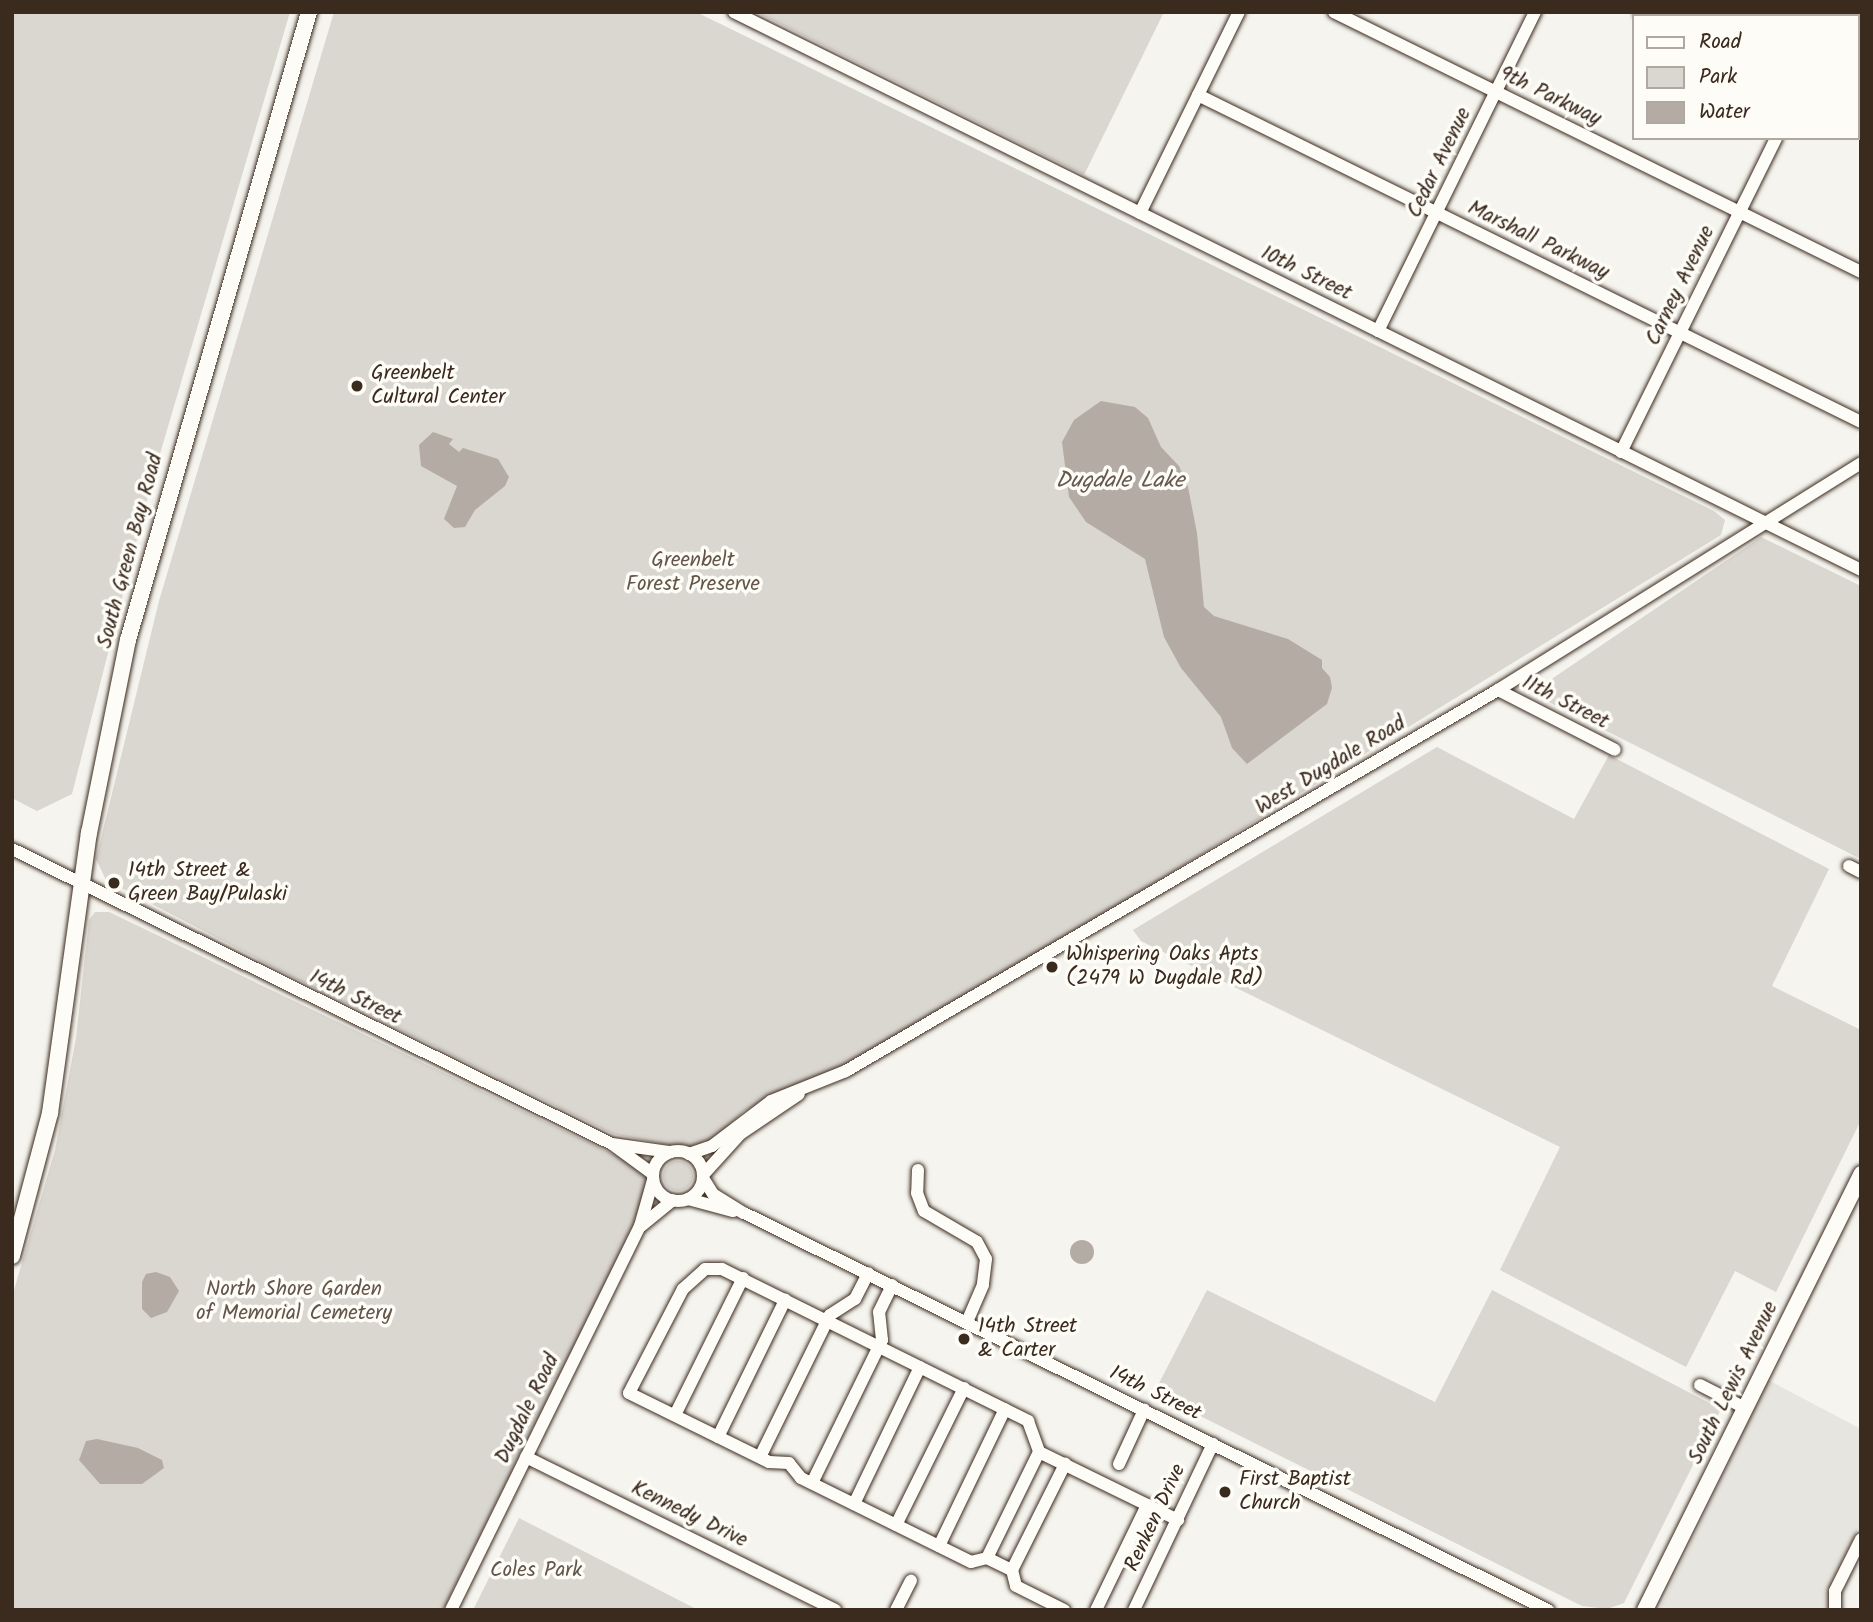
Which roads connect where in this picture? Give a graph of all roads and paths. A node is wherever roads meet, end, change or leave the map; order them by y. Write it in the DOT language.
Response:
graph roads {
  1 [pos="309,12"];
  2 [pos="734,12"];
  3 [pos="1239,12"];
  4 [pos="1334,12"];
  5 [pos="1535,12"];
  6 [pos="1496,92"];
  7 [pos="1198,94"];
  8 [pos="1775,140"];
  9 [pos="1437,212"];
  10 [pos="1740,212"];
  11 [pos="1140,213"];
  12 [pos="1861,272"];
  13 [pos="1378,331"];
  14 [pos="1680,332"];
  15 [pos="1861,422"];
  16 [pos="1621,452"];
  17 [pos="1861,463"];
  18 [pos="1762,522"];
  19 [pos="1861,570"];
  20 [pos="1498,690"];
  21 [pos="1615,750"];
  22 [pos="12,849"];
  23 [pos="81,884"];
  24 [pos="811,1086"];
  25 [pos="612,1144"];
  26 [pos="670,1152"];
  27 [pos="690,1154"];
  28 [pos="918,1170"];
  29 [pos="1861,1174"];
  30 [pos="653,1177"];
  31 [pos="703,1177"];
  32 [pos="688,1199"];
  33 [pos="673,1200"];
  34 [pos="744,1213"];
  35 [pos="640,1226"];
  36 [pos="12,1256"];
  37 [pos="868,1273"];
  38 [pos="743,1278"];
  39 [pos="892,1285"];
  40 [pos="785,1300"];
  41 [pos="827,1321"];
  42 [pos="967,1322"];
  43 [pos="879,1346"];
  44 [pos="920,1367"];
  45 [pos="1700,1385"];
  46 [pos="964,1388"];
  47 [pos="1745,1408"];
  48 [pos="1005,1409"];
  49 [pos="1144,1410"];
  50 [pos="675,1416"];
  51 [pos="718,1437"];
  52 [pos="1213,1444"];
  53 [pos="1039,1452"];
  54 [pos="526,1457"];
  55 [pos="760,1457"];
  56 [pos="1065,1464"];
  57 [pos="1119,1464"];
  58 [pos="812,1483"];
  59 [pos="854,1504"];
  60 [pos="1147,1505"];
  61 [pos="1178,1520"];
  62 [pos="896,1525"];
  63 [pos="1861,1539"];
  64 [pos="939,1546"];
  65 [pos="986,1558"];
  66 [pos="1012,1570"];
  67 [pos="911,1581"];
  68 [pos="1837,1609"];
  69 [pos="451,1610"];
  70 [pos="835,1610"];
  71 [pos="896,1610"];
  72 [pos="1064,1610"];
  73 [pos="1096,1610"];
  74 [pos="1134,1610"];
  75 [pos="1548,1610"];
  76 [pos="1645,1610"];
  1 -- 23 [label="main road, South Green Bay Road"];
  2 -- 11 [label="street, 10th Street"];
  3 -- 7 [label="street"];
  4 -- 6 [label="street, 9th Parkway"];
  5 -- 6 [label="street, Cedar Avenue"];
  6 -- 9 [label="street, Cedar Avenue"];
  6 -- 10 [label="street, 9th Parkway"];
  7 -- 9 [label="street, Marshall Parkway"];
  7 -- 11 [label="street"];
  8 -- 10 [label="street, Carney Avenue"];
  9 -- 13 [label="street, Cedar Avenue"];
  9 -- 14 [label="street, Marshall Parkway"];
  10 -- 12 [label="street, 9th Parkway"];
  10 -- 14 [label="street, Carney Avenue"];
  11 -- 13 [label="street, 10th Street"];
  13 -- 16 [label="street, 10th Street"];
  14 -- 15 [label="street, Marshall Parkway"];
  14 -- 16 [label="street, Carney Avenue"];
  16 -- 18 [label="street, 10th Street"];
  17 -- 18 [label="street, West Dugdale Road"];
  18 -- 19 [label="street, 10th Street"];
  18 -- 20 [label="street, West Dugdale Road"];
  20 -- 21 [label="street, 11th Street"];
  20 -- 24 [label="street, West Dugdale Road"];
  22 -- 23 [label="street, 14th Street"];
  23 -- 25 [label="street, 14th Street"];
  23 -- 36 [label="main road, South Green Bay Road"];
  24 -- 27 [label="street"];
  24 -- 31 [label="street"];
  25 -- 26 [label="street, 14th Street"];
  25 -- 30 [label="street, 14th Street"];
  26 -- 27 [label="street"];
  26 -- 30 [label="street"];
  27 -- 31 [label="street"];
  28 -- 42 [label="street"];
  29 -- 47 [label="main road, South Lewis Avenue"];
  30 -- 33 [label="street"];
  30 -- 35 [label="street, Dugdale Road"];
  31 -- 32 [label="street"];
  31 -- 34 [label="street, 14th Street"];
  32 -- 33 [label="street"];
  32 -- 34 [label="street, 14th Street"];
  33 -- 35 [label="street"];
  34 -- 37 [label="street, 14th Street"];
  35 -- 54 [label="street, Dugdale Road"];
  37 -- 39 [label="street, 14th Street"];
  37 -- 41 [label="street"];
  38 -- 40 [label="street"];
  38 -- 50 [label="street"];
  38 -- 50 [label="street"];
  39 -- 42 [label="street, 14th Street"];
  39 -- 43 [label="street"];
  40 -- 41 [label="street"];
  40 -- 51 [label="street"];
  41 -- 43 [label="street"];
  41 -- 55 [label="street"];
  42 -- 49 [label="street, 14th Street"];
  43 -- 44 [label="street"];
  43 -- 58 [label="street"];
  44 -- 46 [label="street"];
  44 -- 59 [label="street"];
  45 -- 47 [label="street"];
  46 -- 48 [label="street"];
  46 -- 62 [label="street"];
  47 -- 76 [label="main road, South Lewis Avenue"];
  48 -- 53 [label="street"];
  48 -- 64 [label="street"];
  49 -- 52 [label="street, 14th Street"];
  49 -- 57 [label="street"];
  50 -- 51 [label="street"];
  51 -- 55 [label="street"];
  52 -- 61 [label="street, Renken Drive"];
  52 -- 75 [label="street, 14th Street"];
  53 -- 56 [label="street"];
  53 -- 65 [label="street"];
  54 -- 69 [label="street, Dugdale Road"];
  54 -- 70 [label="street, Kennedy Drive"];
  55 -- 58 [label="street"];
  56 -- 60 [label="street"];
  56 -- 66 [label="street"];
  58 -- 59 [label="street"];
  59 -- 62 [label="street"];
  60 -- 61 [label="street"];
  60 -- 73 [label="street"];
  61 -- 74 [label="street, Renken Drive"];
  62 -- 64 [label="street"];
  63 -- 68 [label="street"];
  64 -- 65 [label="street"];
  65 -- 66 [label="street"];
  66 -- 72 [label="street"];
  67 -- 71 [label="street"];
}
